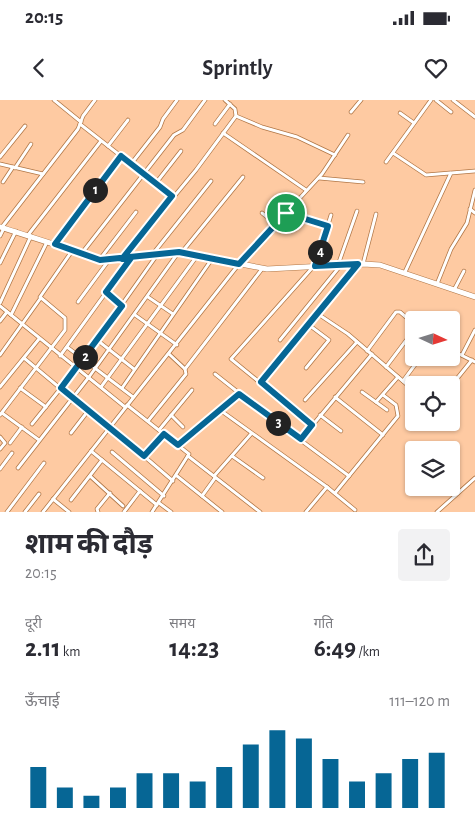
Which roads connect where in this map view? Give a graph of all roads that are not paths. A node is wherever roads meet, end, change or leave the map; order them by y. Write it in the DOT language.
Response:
graph roads {
  1 [pos="54,100"];
  2 [pos="62,100"];
  3 [pos="95,100"];
  4 [pos="177,100"];
  5 [pos="205,100"];
  6 [pos="225,100"];
  7 [pos="361,100"];
  8 [pos="431,100"];
  9 [pos="436,100"];
  10 [pos="453,100"];
  11 [pos="230,102"];
  12 [pos="59,104"];
  13 [pos="352,112"];
  14 [pos="451,112"];
  15 [pos="400,113"];
  16 [pos="236,116"];
  17 [pos="475,117"];
  18 [pos="128,120"];
  19 [pos="80,123"];
  20 [pos="414,123"];
  21 [pos="215,124"];
  22 [pos="26,126"];
  23 [pos="223,133"];
  24 [pos="348,136"];
  25 [pos="102,141"];
  26 [pos="31,144"];
  27 [pos="108,146"];
  28 [pos="181,151"];
  29 [pos="393,153"];
  30 [pos="335,155"];
  31 [pos="121,156"];
  32 [pos="0,157"];
  33 [pos="386,162"];
  34 [pos="0,164"];
  35 [pos="131,164"];
  36 [pos="14,167"];
  37 [pos="475,170"];
  38 [pos="451,173"];
  39 [pos="43,174"];
  40 [pos="144,174"];
  41 [pos="243,177"];
  42 [pos="318,178"];
  43 [pos="211,181"];
  44 [pos="3,182"];
  45 [pos="363,182"];
  46 [pos="156,183"];
  47 [pos="306,190"];
  48 [pos="475,190"];
  49 [pos="172,196"];
  50 [pos="470,210"];
  51 [pos="357,211"];
  52 [pos="136,212"];
  53 [pos="262,213"];
  54 [pos="286,213"];
  55 [pos="475,213"];
  56 [pos="376,214"];
  57 [pos="331,215"];
  58 [pos="276,224"];
  59 [pos="328,226"];
  60 [pos="2,227"];
  61 [pos="16,231"];
  62 [pos="0,236"];
  63 [pos="30,236"];
  64 [pos="48,241"];
  65 [pos="55,244"];
  66 [pos="73,249"];
  67 [pos="82,253"];
  68 [pos="180,253"];
  69 [pos="154,255"];
  70 [pos="196,256"];
  71 [pos="131,258"];
  72 [pos="122,259"];
  73 [pos="212,259"];
  74 [pos="100,260"];
  75 [pos="109,260"];
  76 [pos="0,264"];
  77 [pos="239,264"];
  78 [pos="360,264"];
  79 [pos="340,265"];
  80 [pos="314,267"];
  81 [pos="262,268"];
  82 [pos="464,271"];
  83 [pos="405,272"];
  84 [pos="437,284"];
  85 [pos="454,290"];
  86 [pos="106,292"];
  87 [pos="148,297"];
  88 [pos="475,297"];
  89 [pos="40,299"];
  90 [pos="78,302"];
  91 [pos="0,304"];
  92 [pos="160,305"];
  93 [pos="122,306"];
  94 [pos="7,312"];
  95 [pos="173,314"];
  96 [pos="318,314"];
  97 [pos="11,315"];
  98 [pos="135,315"];
  99 [pos="405,316"];
  100 [pos="0,321"];
  101 [pos="147,324"];
  102 [pos="23,325"];
  103 [pos="309,325"];
  104 [pos="475,330"];
  105 [pos="160,333"];
  106 [pos="39,339"];
  107 [pos="97,340"];
  108 [pos="280,340"];
  109 [pos="357,342"];
  110 [pos="405,342"];
  111 [pos="177,345"];
  112 [pos="67,346"];
  113 [pos="51,349"];
  114 [pos="109,350"];
  115 [pos="367,350"];
  116 [pos="169,354"];
  117 [pos="372,354"];
  118 [pos="0,355"];
  119 [pos="462,355"];
  120 [pos="60,356"];
  121 [pos="24,358"];
  122 [pos="84,359"];
  123 [pos="121,360"];
  124 [pos="473,361"];
  125 [pos="414,366"];
  126 [pos="36,367"];
  127 [pos="386,367"];
  128 [pos="77,368"];
  129 [pos="96,368"];
  130 [pos="306,368"];
  131 [pos="134,369"];
  132 [pos="185,369"];
  133 [pos="215,374"];
  134 [pos="460,376"];
  135 [pos="89,377"];
  136 [pos="398,377"];
  137 [pos="108,378"];
  138 [pos="403,381"];
  139 [pos="261,382"];
  140 [pos="0,387"];
  141 [pos="102,387"];
  142 [pos="20,388"];
  143 [pos="61,388"];
  144 [pos="122,388"];
  145 [pos="192,390"];
  146 [pos="362,392"];
  147 [pos="239,394"];
  148 [pos="383,396"];
  149 [pos="134,397"];
  150 [pos="336,397"];
  151 [pos="72,398"];
  152 [pos="305,400"];
  153 [pos="376,402"];
  154 [pos="126,406"];
  155 [pos="46,407"];
  156 [pos="220,410"];
  157 [pos="387,410"];
  158 [pos="88,411"];
  159 [pos="1,414"];
  160 [pos="320,415"];
  161 [pos="171,416"];
  162 [pos="147,421"];
  163 [pos="32,424"];
  164 [pos="312,425"];
  165 [pos="22,427"];
  166 [pos="182,427"];
  167 [pos="109,428"];
  168 [pos="159,430"];
  169 [pos="341,431"];
  170 [pos="71,433"];
  171 [pos="164,434"];
  172 [pos="251,434"];
  173 [pos="383,435"];
  174 [pos="0,437"];
  175 [pos="301,439"];
  176 [pos="39,440"];
  177 [pos="10,443"];
  178 [pos="178,445"];
  179 [pos="0,449"];
  180 [pos="91,451"];
  181 [pos="112,452"];
  182 [pos="12,454"];
  183 [pos="144,456"];
  184 [pos="188,456"];
  185 [pos="232,456"];
  186 [pos="102,460"];
  187 [pos="44,463"];
  188 [pos="18,468"];
  189 [pos="0,469"];
  190 [pos="90,476"];
  191 [pos="177,476"];
  192 [pos="349,476"];
  193 [pos="214,477"];
  194 [pos="263,478"];
  195 [pos="475,478"];
  196 [pos="173,481"];
  197 [pos="327,487"];
  198 [pos="140,491"];
  199 [pos="110,493"];
  200 [pos="335,493"];
  201 [pos="39,494"];
  202 [pos="164,496"];
  203 [pos="202,496"];
  204 [pos="53,499"];
  205 [pos="71,500"];
  206 [pos="158,504"];
  207 [pos="123,506"];
  208 [pos="216,507"];
  209 [pos="355,510"];
  210 [pos="7,512"];
  211 [pos="25,512"];
  212 [pos="43,512"];
  213 [pos="68,512"];
  214 [pos="98,512"];
  215 [pos="124,512"];
  216 [pos="152,512"];
  217 [pos="171,512"];
  218 [pos="212,512"];
  219 [pos="222,512"];
  220 [pos="260,512"];
  221 [pos="306,512"];
  222 [pos="437,512"];
  1 -- 12 [label="street"];
  2 -- 12 [label="street"];
  3 -- 19 [label="street"];
  4 -- 35 [label="street"];
  5 -- 40 [label="street"];
  6 -- 11 [label="street"];
  7 -- 13 [label="street"];
  8 -- 20 [label="street"];
  9 -- 14 [label="street"];
  10 -- 17 [label="street"];
  11 -- 16 [label="street"];
  11 -- 21 [label="street"];
  12 -- 19 [label="street"];
  15 -- 20 [label="street"];
  16 -- 23 [label="street"];
  16 -- 30 [label="street"];
  18 -- 27 [label="street"];
  19 -- 25 [label="street"];
  19 -- 39 [label="street"];
  20 -- 29 [label="street"];
  22 -- 32 [label="street"];
  23 -- 47 [label="street"];
  23 -- 49 [label="street"];
  24 -- 30 [label="street"];
  25 -- 27 [label="street"];
  25 -- 63 [label="street"];
  26 -- 36 [label="street"];
  27 -- 31 [label="street"];
  28 -- 46 [label="street"];
  29 -- 33 [label="street"];
  29 -- 38 [label="street"];
  30 -- 42 [label="street"];
  31 -- 35 [label="street"];
  31 -- 65 [label="street"];
  34 -- 36 [label="street"];
  35 -- 40 [label="street"];
  36 -- 39 [label="street"];
  36 -- 44 [label="street"];
  37 -- 38 [label="street"];
  38 -- 83 [label="street"];
  39 -- 60 [label="street"];
  40 -- 46 [label="street"];
  40 -- 67 [label="street"];
  41 -- 68 [label="street"];
  42 -- 45 [label="street"];
  42 -- 47 [label="street"];
  43 -- 69 [label="street"];
  46 -- 49 [label="street"];
  47 -- 54 [label="street"];
  48 -- 50 [label="street"];
  49 -- 72 [label="street"];
  50 -- 55 [label="street"];
  50 -- 84 [label="street"];
  51 -- 79 [label="street"];
  52 -- 74 [label="street"];
  53 -- 58 [label="street"];
  54 -- 58 [label="street"];
  54 -- 59 [label="street"];
  56 -- 78 [label="street"];
  57 -- 59 [label="street"];
  58 -- 77 [label="street"];
  59 -- 80 [label="street"];
  60 -- 61 [label="main road"];
  60 -- 62 [label="street"];
  61 -- 63 [label="main road"];
  61 -- 76 [label="street"];
  63 -- 64 [label="main road"];
  63 -- 91 [label="street"];
  64 -- 65 [label="main road"];
  64 -- 97 [label="street"];
  65 -- 66 [label="main road"];
  66 -- 67 [label="main road"];
  66 -- 89 [label="street"];
  67 -- 74 [label="main road"];
  68 -- 69 [label="main road"];
  68 -- 70 [label="main road"];
  68 -- 87 [label="street"];
  69 -- 71 [label="main road"];
  69 -- 93 [label="street"];
  70 -- 73 [label="main road"];
  70 -- 92 [label="street"];
  71 -- 72 [label="main road"];
  71 -- 86 [label="street"];
  72 -- 75 [label="main road"];
  73 -- 77 [label="main road"];
  73 -- 95 [label="street"];
  74 -- 75 [label="main road"];
  75 -- 90 [label="street"];
  77 -- 81 [label="main road"];
  77 -- 111 [label="street"];
  78 -- 79 [label="main road"];
  78 -- 83 [label="main road"];
  78 -- 96 [label="street"];
  79 -- 80 [label="main road"];
  79 -- 108 [label="street"];
  80 -- 81 [label="main road"];
  80 -- 139 [label="street"];
  81 -- 132 [label="street"];
  82 -- 85 [label="street"];
  83 -- 84 [label="main road"];
  84 -- 85 [label="main road"];
  85 -- 88 [label="main road"];
  86 -- 93 [label="street"];
  86 -- 112 [label="street"];
  87 -- 92 [label="street"];
  87 -- 98 [label="street"];
  89 -- 102 [label="street"];
  89 -- 113 [label="street"];
  91 -- 94 [label="street"];
  92 -- 95 [label="street"];
  92 -- 101 [label="street"];
  93 -- 107 [label="street"];
  94 -- 97 [label="street"];
  94 -- 100 [label="street"];
  95 -- 105 [label="street"];
  96 -- 103 [label="street"];
  96 -- 109 [label="street"];
  97 -- 102 [label="street"];
  98 -- 101 [label="street"];
  98 -- 114 [label="street"];
  99 -- 115 [label="street"];
  101 -- 105 [label="street"];
  101 -- 123 [label="street"];
  102 -- 106 [label="street"];
  102 -- 118 [label="street"];
  103 -- 130 [label="street"];
  103 -- 139 [label="street"];
  104 -- 119 [label="street"];
  105 -- 111 [label="street"];
  105 -- 131 [label="street"];
  106 -- 113 [label="street"];
  106 -- 121 [label="street"];
  107 -- 114 [label="street"];
  107 -- 122 [label="street"];
  109 -- 115 [label="street"];
  109 -- 152 [label="street"];
  110 -- 127 [label="street"];
  111 -- 116 [label="street"];
  112 -- 120 [label="street"];
  112 -- 122 [label="street"];
  113 -- 120 [label="street"];
  113 -- 126 [label="street"];
  114 -- 123 [label="street"];
  114 -- 129 [label="street"];
  115 -- 117 [label="street"];
  116 -- 132 [label="street"];
  116 -- 149 [label="street"];
  117 -- 127 [label="street"];
  117 -- 150 [label="street"];
  119 -- 124 [label="street"];
  120 -- 128 [label="street"];
  121 -- 126 [label="street"];
  121 -- 140 [label="street"];
  122 -- 128 [label="street"];
  122 -- 129 [label="street"];
  123 -- 131 [label="street"];
  123 -- 137 [label="street"];
  124 -- 134 [label="street"];
  125 -- 138 [label="street"];
  126 -- 142 [label="street"];
  126 -- 143 [label="street"];
  127 -- 136 [label="street"];
  128 -- 135 [label="street"];
  128 -- 143 [label="street"];
  129 -- 135 [label="street"];
  129 -- 137 [label="street"];
  131 -- 144 [label="street"];
  132 -- 162 [label="street"];
  133 -- 147 [label="street"];
  135 -- 141 [label="street"];
  135 -- 151 [label="street"];
  136 -- 138 [label="street"];
  136 -- 148 [label="street"];
  137 -- 141 [label="street"];
  137 -- 144 [label="street"];
  139 -- 164 [label="street"];
  141 -- 154 [label="street"];
  142 -- 155 [label="street"];
  142 -- 159 [label="street"];
  143 -- 151 [label="street"];
  143 -- 155 [label="street"];
  144 -- 149 [label="street"];
  145 -- 161 [label="street"];
  146 -- 153 [label="street"];
  147 -- 156 [label="street"];
  147 -- 175 [label="street"];
  148 -- 153 [label="street"];
  148 -- 173 [label="street"];
  149 -- 154 [label="street"];
  150 -- 160 [label="street"];
  150 -- 173 [label="street"];
  151 -- 158 [label="street"];
  151 -- 176 [label="street"];
  153 -- 157 [label="street"];
  154 -- 162 [label="street"];
  154 -- 167 [label="street"];
  155 -- 163 [label="street"];
  156 -- 172 [label="street"];
  156 -- 178 [label="street"];
  158 -- 167 [label="street"];
  158 -- 170 [label="street"];
  159 -- 165 [label="street"];
  160 -- 164 [label="street"];
  160 -- 169 [label="street"];
  161 -- 166 [label="street"];
  161 -- 168 [label="street"];
  162 -- 168 [label="street"];
  164 -- 175 [label="street"];
  165 -- 176 [label="street"];
  165 -- 177 [label="street"];
  167 -- 180 [label="street"];
  167 -- 183 [label="street"];
  168 -- 171 [label="street"];
  171 -- 178 [label="street"];
  171 -- 183 [label="street"];
  172 -- 185 [label="street"];
  172 -- 197 [label="street"];
  173 -- 192 [label="street"];
  174 -- 179 [label="street"];
  175 -- 192 [label="street"];
  176 -- 188 [label="street"];
  178 -- 184 [label="street"];
  180 -- 186 [label="street"];
  180 -- 204 [label="street"];
  181 -- 202 [label="street"];
  182 -- 189 [label="street"];
  183 -- 196 [label="street"];
  184 -- 191 [label="street"];
  184 -- 193 [label="street"];
  185 -- 193 [label="street"];
  185 -- 194 [label="street"];
  186 -- 190 [label="street"];
  186 -- 198 [label="street"];
  187 -- 210 [label="street"];
  190 -- 199 [label="street"];
  190 -- 205 [label="street"];
  191 -- 196 [label="street"];
  191 -- 203 [label="street"];
  192 -- 200 [label="street"];
  193 -- 203 [label="street"];
  193 -- 220 [label="street"];
  195 -- 222 [label="street"];
  196 -- 202 [label="street"];
  197 -- 200 [label="street"];
  197 -- 221 [label="street"];
  198 -- 206 [label="street"];
  198 -- 215 [label="street"];
  199 -- 207 [label="street"];
  199 -- 214 [label="street"];
  200 -- 209 [label="street"];
  201 -- 211 [label="street"];
  202 -- 206 [label="street"];
  203 -- 208 [label="street"];
  204 -- 212 [label="street"];
  204 -- 213 [label="street"];
  206 -- 216 [label="street"];
  206 -- 217 [label="street"];
  208 -- 218 [label="street"];
  208 -- 219 [label="street"];
}
